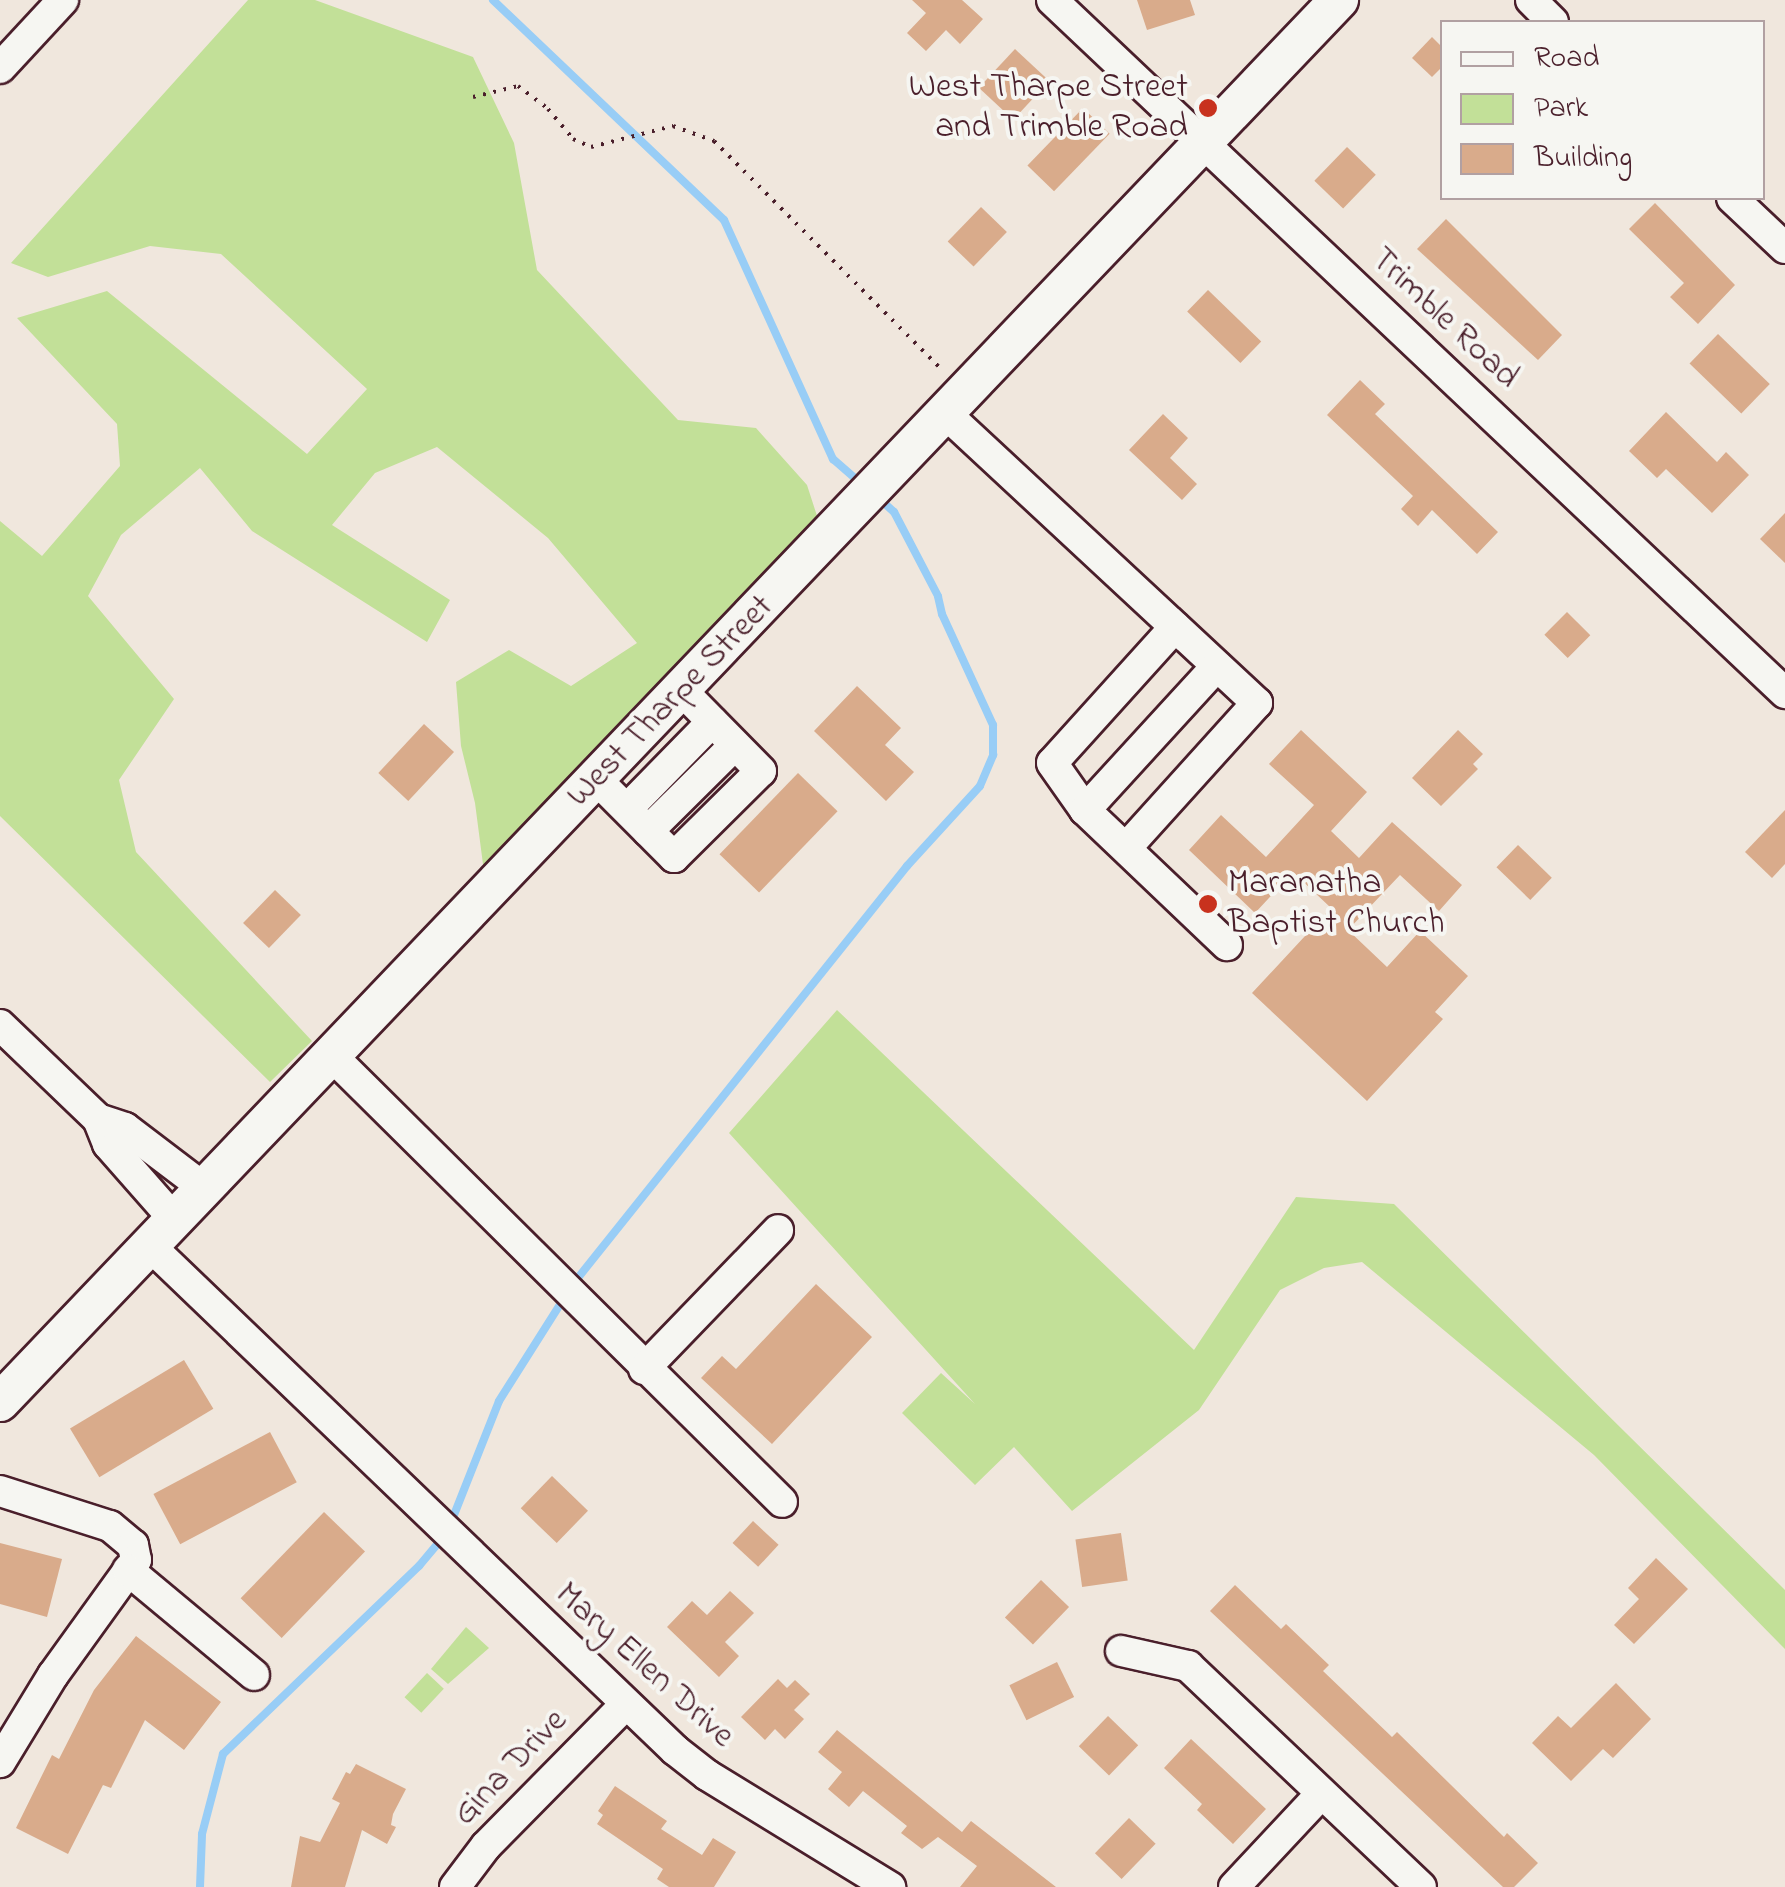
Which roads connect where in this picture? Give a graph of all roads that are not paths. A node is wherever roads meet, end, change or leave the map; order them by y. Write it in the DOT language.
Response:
graph roads {
  1 [pos="63,0"];
  2 [pos="1052,0"];
  3 [pos="1339,0"];
  4 [pos="1531,0"];
  5 [pos="1552,20"];
  6 [pos="0,68"];
  7 [pos="1202,143"];
  8 [pos="1734,200"];
  9 [pos="1785,248"];
  10 [pos="955,403"];
  11 [pos="1176,627"];
  12 [pos="1217,666"];
  13 [pos="681,690"];
  14 [pos="1785,694"];
  15 [pos="712,722"];
  16 [pos="597,780"];
  17 [pos="627,810"];
  18 [pos="1085,810"];
  19 [pos="1126,848"];
  20 [pos="1228,945"];
  21 [pos="0,1025"];
  22 [pos="333,1057"];
  23 [pos="98,1118"];
  24 [pos="204,1188"];
  25 [pos="778,1230"];
  26 [pos="162,1232"];
  27 [pos="644,1368"];
  28 [pos="0,1402"];
  29 [pos="0,1491"];
  30 [pos="782,1502"];
  31 [pos="128,1570"];
  32 [pos="1122,1651"];
  33 [pos="254,1675"];
  34 [pos="626,1704"];
  35 [pos="0,1762"];
  36 [pos="1321,1794"];
  37 [pos="454,1887"];
  38 [pos="890,1887"];
  39 [pos="1234,1887"];
  40 [pos="1420,1887"];
  1 -- 6 [label="street"];
  2 -- 7 [label="street, Trimble Road"];
  3 -- 7 [label="main road, West Tharpe Street"];
  4 -- 5 [label="street"];
  7 -- 10 [label="main road, West Tharpe Street"];
  7 -- 14 [label="street, Trimble Road"];
  8 -- 9 [label="street"];
  10 -- 11 [label="street"];
  10 -- 13 [label="main road, West Tharpe Street"];
  11 -- 12 [label="street"];
  11 -- 18 [label="street"];
  12 -- 18 [label="street"];
  12 -- 19 [label="street"];
  13 -- 15 [label="street"];
  13 -- 16 [label="main road, West Tharpe Street"];
  15 -- 17 [label="street"];
  15 -- 17 [label="street"];
  16 -- 17 [label="street"];
  16 -- 22 [label="main road, West Tharpe Street"];
  18 -- 19 [label="street"];
  19 -- 20 [label="street"];
  21 -- 23 [label="street"];
  22 -- 24 [label="main road, West Tharpe Street"];
  22 -- 27 [label="street"];
  23 -- 24 [label="street"];
  23 -- 26 [label="street"];
  24 -- 26 [label="main road, West Tharpe Street"];
  25 -- 27 [label="street"];
  26 -- 28 [label="main road, West Tharpe Street"];
  26 -- 34 [label="street, Mary Ellen Drive"];
  27 -- 30 [label="street"];
  29 -- 31 [label="street"];
  31 -- 33 [label="street"];
  31 -- 35 [label="street"];
  32 -- 36 [label="street"];
  34 -- 37 [label="street, Gina Drive"];
  34 -- 38 [label="street, Mary Ellen Drive"];
  36 -- 39 [label="street"];
  36 -- 40 [label="street"];
}
